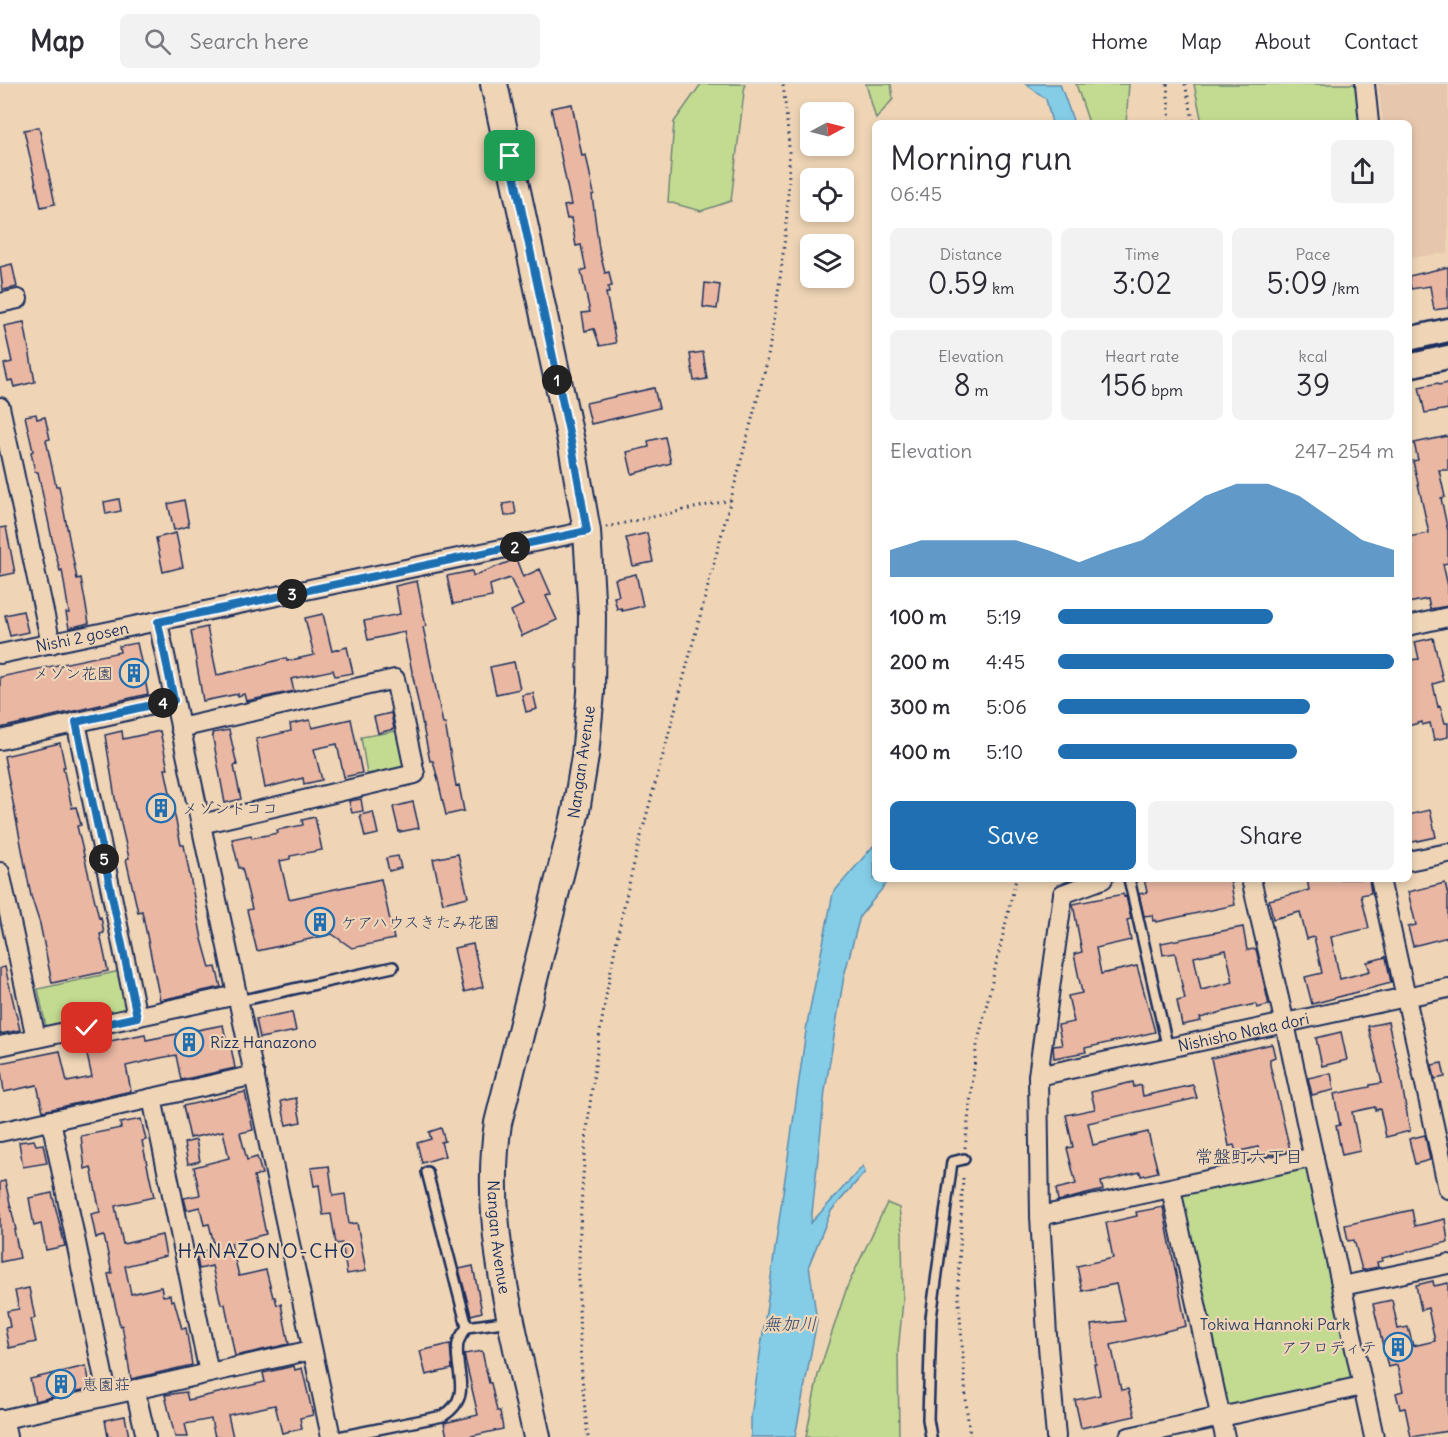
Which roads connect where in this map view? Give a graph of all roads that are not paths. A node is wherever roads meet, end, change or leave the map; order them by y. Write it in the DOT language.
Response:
graph roads {
  1 [pos="494,84"];
  2 [pos="1365,84"];
  3 [pos="1369,120"];
  4 [pos="18,299"];
  5 [pos="0,303"];
  6 [pos="1448,330"];
  7 [pos="1412,338"];
  8 [pos="1448,357"];
  9 [pos="1412,365"];
  10 [pos="0,407"];
  11 [pos="587,531"];
  12 [pos="1448,617"];
  13 [pos="158,622"];
  14 [pos="1412,625"];
  15 [pos="51,644"];
  16 [pos="0,654"];
  17 [pos="174,700"];
  18 [pos="76,722"];
  19 [pos="180,728"];
  20 [pos="0,740"];
  21 [pos="201,824"];
  22 [pos="1448,853"];
  23 [pos="1412,860"];
  24 [pos="0,872"];
  25 [pos="1095,882"];
  26 [pos="1130,882"];
  27 [pos="1252,882"];
  28 [pos="1381,882"];
  29 [pos="393,968"];
  30 [pos="1448,988"];
  31 [pos="1406,997"];
  32 [pos="238,998"];
  33 [pos="137,1017"];
  34 [pos="1285,1024"];
  35 [pos="36,1038"];
  36 [pos="0,1046"];
  37 [pos="1168,1048"];
  38 [pos="255,1075"];
  39 [pos="1038,1076"];
  40 [pos="152,1098"];
  41 [pos="51,1120"];
  42 [pos="0,1132"];
  43 [pos="1314,1157"];
  44 [pos="964,1159"];
  45 [pos="427,1172"];
  46 [pos="1171,1189"];
  47 [pos="1448,1189"];
  48 [pos="1040,1216"];
  49 [pos="1448,1264"];
  50 [pos="1342,1286"];
  51 [pos="512,1321"];
  52 [pos="467,1327"];
  53 [pos="312,1350"];
  54 [pos="209,1373"];
  55 [pos="1362,1386"];
  56 [pos="135,1389"];
  57 [pos="107,1394"];
  58 [pos="1220,1417"];
  59 [pos="0,1421"];
  60 [pos="3,1437"];
  61 [pos="146,1437"];
  62 [pos="332,1437"];
  63 [pos="338,1437"];
  64 [pos="537,1437"];
  65 [pos="931,1437"];
  66 [pos="1056,1437"];
  67 [pos="1129,1437"];
  68 [pos="1225,1437"];
  69 [pos="1374,1437"];
  1 -- 11 [label="main road, Nangan Avenue"];
  2 -- 3 [label="street"];
  4 -- 5 [label="street"];
  6 -- 7 [label="street"];
  8 -- 9 [label="street"];
  10 -- 15 [label="street"];
  11 -- 13 [label="street, Nishi 2 gosen"];
  11 -- 51 [label="main road, Nangan Avenue"];
  12 -- 14 [label="street"];
  13 -- 15 [label="street, Nishi 2 gosen"];
  13 -- 17 [label="street"];
  15 -- 16 [label="street, Nishi 2 gosen"];
  17 -- 18 [label="street"];
  17 -- 19 [label="street"];
  18 -- 20 [label="street"];
  18 -- 33 [label="street"];
  19 -- 21 [label="street"];
  19 -- 21 [label="street"];
  21 -- 32 [label="street"];
  22 -- 23 [label="street"];
  24 -- 35 [label="street"];
  25 -- 39 [label="street"];
  26 -- 37 [label="lane"];
  27 -- 34 [label="street"];
  28 -- 31 [label="street"];
  29 -- 32 [label="lane"];
  30 -- 31 [label="street, Nishisho Naka dori"];
  31 -- 34 [label="street, Nishisho Naka dori"];
  31 -- 47 [label="street"];
  32 -- 33 [label="street"];
  32 -- 38 [label="street"];
  33 -- 35 [label="street"];
  34 -- 37 [label="street, Nishisho Naka dori"];
  34 -- 43 [label="street"];
  35 -- 36 [label="street"];
  37 -- 39 [label="street, Nishisho Naka dori"];
  38 -- 40 [label="street"];
  38 -- 53 [label="street"];
  39 -- 48 [label="street"];
  40 -- 41 [label="street"];
  40 -- 54 [label="street"];
  41 -- 42 [label="street"];
  41 -- 57 [label="street"];
  43 -- 46 [label="street"];
  43 -- 50 [label="street"];
  44 -- 65 [label="lane"];
  45 -- 52 [label="lane"];
  46 -- 48 [label="street"];
  46 -- 58 [label="street"];
  48 -- 66 [label="street"];
  49 -- 50 [label="street"];
  50 -- 55 [label="street"];
  51 -- 52 [label="lane"];
  51 -- 64 [label="main road, Nangan Avenue"];
  52 -- 63 [label="lane"];
  53 -- 54 [label="street"];
  53 -- 62 [label="street"];
  54 -- 56 [label="street"];
  55 -- 58 [label="street"];
  55 -- 69 [label="street"];
  56 -- 57 [label="street"];
  56 -- 61 [label="street"];
  57 -- 59 [label="street"];
  58 -- 67 [label="street"];
  58 -- 68 [label="street"];
  59 -- 60 [label="main road"];
}
